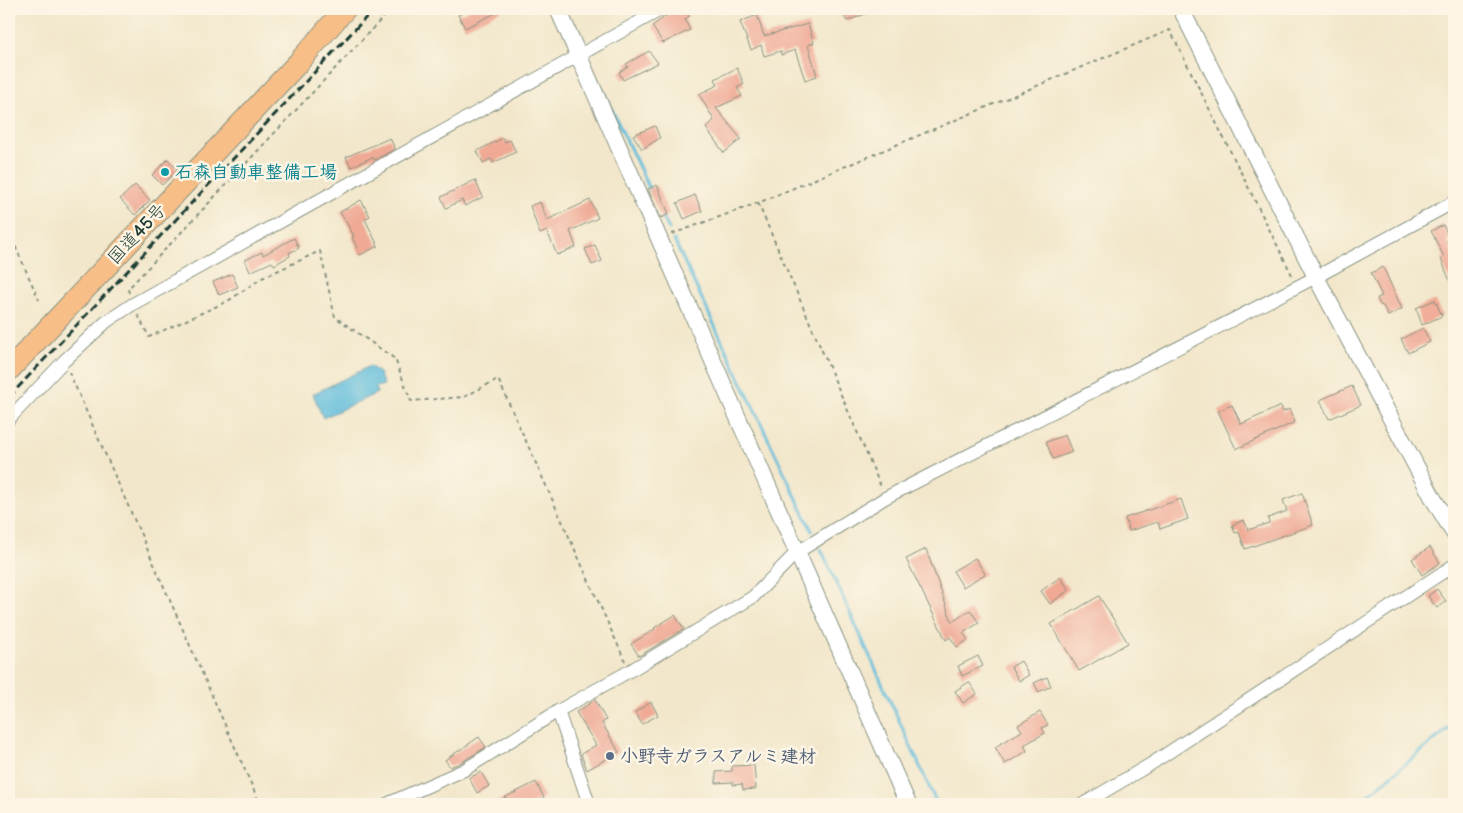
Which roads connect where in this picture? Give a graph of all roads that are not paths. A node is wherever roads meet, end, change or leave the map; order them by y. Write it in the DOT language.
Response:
graph roads {
  1 [pos="346,9"];
  2 [pos="558,9"];
  3 [pos="662,9"];
  4 [pos="1181,9"];
  5 [pos="579,56"];
  6 [pos="1454,202"];
  7 [pos="1316,277"];
  8 [pos="9,370"];
  9 [pos="9,419"];
  10 [pos="1454,533"];
  11 [pos="796,553"];
  12 [pos="1454,565"];
  13 [pos="558,710"];
  14 [pos="387,804"];
  15 [pos="589,804"];
  16 [pos="908,804"];
  17 [pos="1083,804"];
  1 -- 8 [label="highway, 国道45号"];
  2 -- 5 [label="street"];
  3 -- 5 [label="street"];
  4 -- 7 [label="street"];
  5 -- 9 [label="street"];
  5 -- 11 [label="street"];
  6 -- 7 [label="street"];
  7 -- 10 [label="street"];
  7 -- 11 [label="street"];
  11 -- 13 [label="street"];
  11 -- 16 [label="street"];
  12 -- 17 [label="street"];
  13 -- 14 [label="street"];
  13 -- 15 [label="street"];
}
